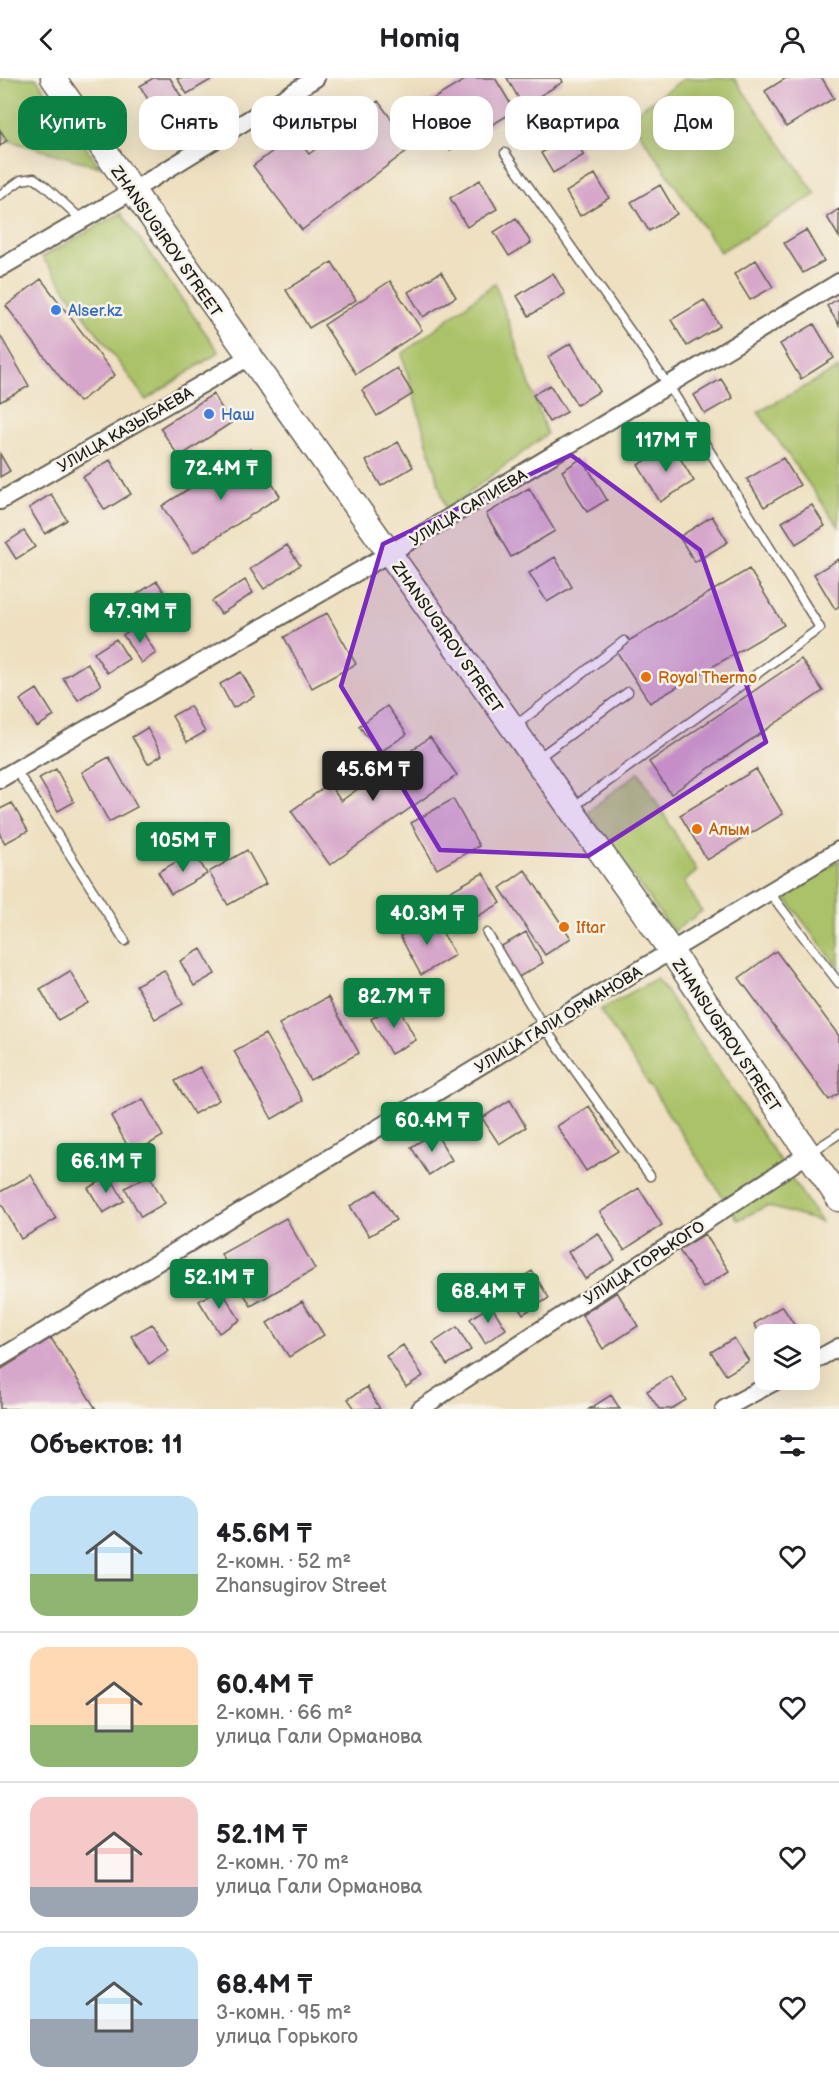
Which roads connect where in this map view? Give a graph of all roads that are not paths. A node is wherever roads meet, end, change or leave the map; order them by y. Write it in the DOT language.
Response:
graph roads {
  1 [pos="53,78"];
  2 [pos="316,78"];
  3 [pos="505,153"];
  4 [pos="132,191"];
  5 [pos="0,195"];
  6 [pos="82,220"];
  7 [pos="0,268"];
  8 [pos="839,282"];
  9 [pos="249,357"];
  10 [pos="669,386"];
  11 [pos="0,501"];
  12 [pos="390,553"];
  13 [pos="624,641"];
  14 [pos="628,692"];
  15 [pos="513,728"];
  16 [pos="535,760"];
  17 [pos="16,770"];
  18 [pos="0,779"];
  19 [pos="570,809"];
  20 [pos="839,850"];
  21 [pos="769,892"];
  22 [pos="486,933"];
  23 [pos="125,941"];
  24 [pos="671,951"];
  25 [pos="839,983"];
  26 [pos="544,1027"];
  27 [pos="839,1134"];
  28 [pos="808,1154"];
  29 [pos="650,1176"];
  30 [pos="839,1199"];
  31 [pos="839,1347"];
  32 [pos="820,1357"];
  33 [pos="0,1358"];
  34 [pos="759,1390"];
  35 [pos="420,1409"];
  36 [pos="724,1409"];
  1 -- 4 [label="main road, ZHANSUGIROV STREET"];
  2 -- 4 [label="street"];
  3 -- 10 [label="lane"];
  4 -- 6 [label="street"];
  4 -- 9 [label="main road, ZHANSUGIROV STREET"];
  5 -- 6 [label="lane"];
  6 -- 7 [label="street"];
  8 -- 10 [label="street, УЛИЦА САПИЕВА"];
  9 -- 11 [label="street, УЛИЦА КАЗЫБАЕВА"];
  9 -- 12 [label="main road, ZHANSUGIROV STREET"];
  10 -- 12 [label="street, УЛИЦА САПИЕВА"];
  10 -- 19 [label="lane"];
  12 -- 15 [label="main road, ZHANSUGIROV STREET"];
  12 -- 17 [label="street, УЛИЦА САПИЕВА"];
  13 -- 15 [label="lane"];
  14 -- 16 [label="lane"];
  15 -- 16 [label="main road, ZHANSUGIROV STREET"];
  16 -- 19 [label="main road, ZHANSUGIROV STREET"];
  17 -- 18 [label="street, УЛИЦА САПИЕВА"];
  17 -- 23 [label="lane"];
  19 -- 24 [label="main road, ZHANSUGIROV STREET"];
  20 -- 21 [label="street, УЛИЦА ГАЛИ ОРМАНОВА"];
  21 -- 24 [label="street, УЛИЦА ГАЛИ ОРМАНОВА"];
  21 -- 25 [label="lane"];
  22 -- 26 [label="lane"];
  24 -- 26 [label="street, УЛИЦА ГАЛИ ОРМАНОВА"];
  24 -- 28 [label="main road, ZHANSUGIROV STREET"];
  26 -- 29 [label="lane"];
  26 -- 33 [label="street, УЛИЦА ГАЛИ ОРМАНОВА"];
  27 -- 28 [label="lane"];
  28 -- 30 [label="main road, ZHANSUGIROV STREET"];
  28 -- 35 [label="street, УЛИЦА ГОРЬКОГО"];
  31 -- 32 [label="street"];
  34 -- 36 [label="street"];
}
